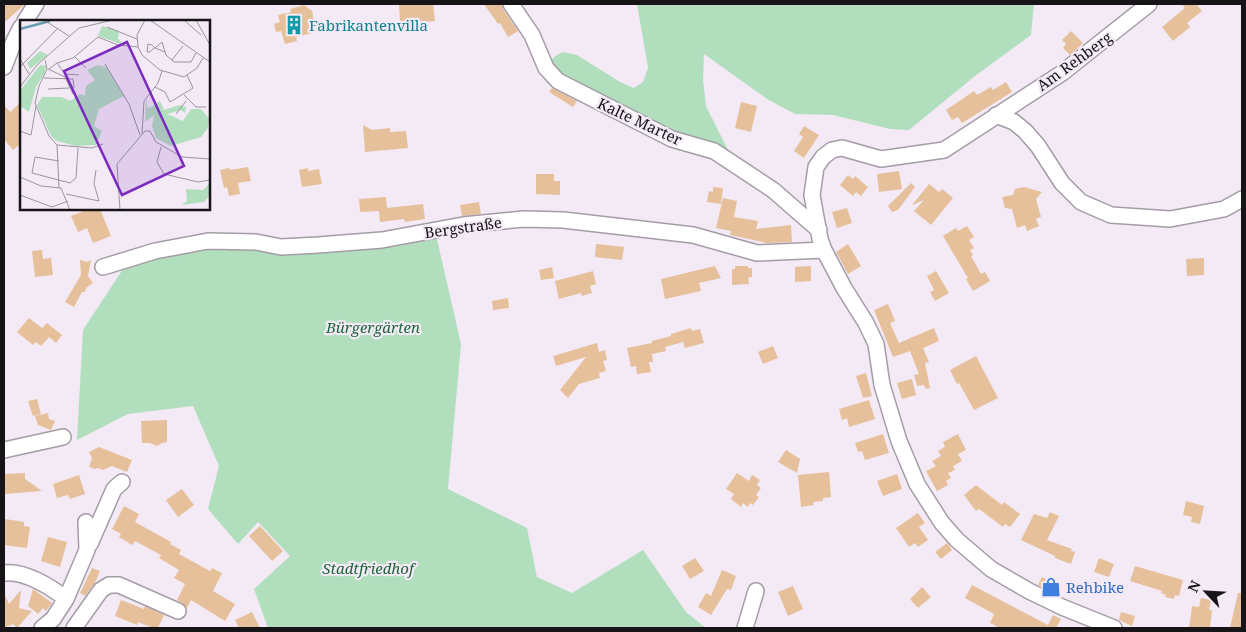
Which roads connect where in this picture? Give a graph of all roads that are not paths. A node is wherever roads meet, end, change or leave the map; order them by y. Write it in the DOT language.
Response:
graph roads {
  1 [pos="36,4"];
  2 [pos="511,4"];
  3 [pos="1149,4"];
  4 [pos="25,20"];
  5 [pos="20,29"];
  6 [pos="4,67"];
  7 [pos="996,115"];
  8 [pos="1242,199"];
  9 [pos="821,240"];
  10 [pos="103,267"];
  11 [pos="63,437"];
  12 [pos="4,450"];
  13 [pos="122,482"];
  14 [pos="86,522"];
  15 [pos="87,550"];
  16 [pos="4,573"];
  17 [pos="756,591"];
  18 [pos="66,599"];
  19 [pos="178,611"];
  20 [pos="42,628"];
  21 [pos="74,628"];
  22 [pos="745,628"];
  23 [pos="1114,628"];
  1 -- 4 [label="street"];
  2 -- 9 [label="street, Kalte Marter"];
  3 -- 7 [label="street, Am Rehberg"];
  5 -- 6 [label="street"];
  7 -- 8 [label="street"];
  7 -- 9 [label="street, Am Rehberg"];
  9 -- 10 [label="street, Bergstraße"];
  9 -- 23 [label="street"];
  11 -- 12 [label="street"];
  13 -- 15 [label="street"];
  14 -- 15 [label="street"];
  15 -- 18 [label="street"];
  16 -- 18 [label="street"];
  17 -- 22 [label="street"];
  18 -- 20 [label="street"];
  19 -- 21 [label="street"];
}
